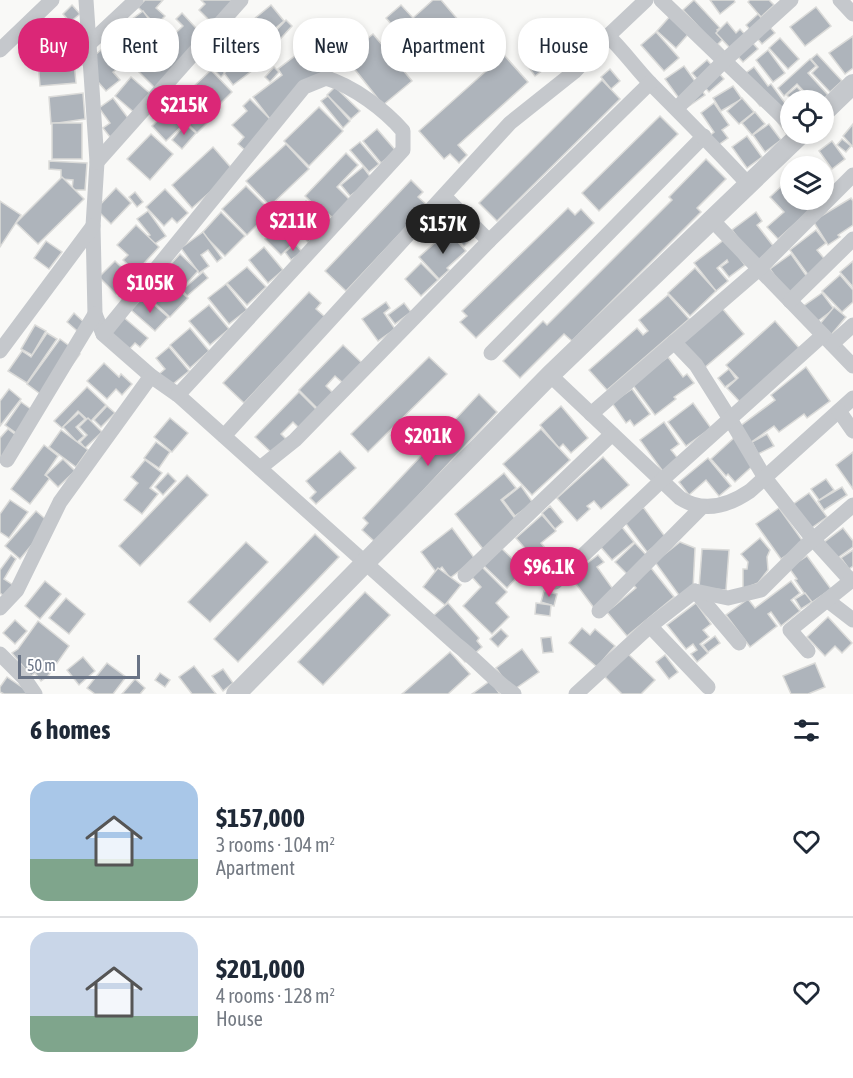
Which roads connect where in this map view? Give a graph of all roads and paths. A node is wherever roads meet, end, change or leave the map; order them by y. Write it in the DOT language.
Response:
graph roads {
  1 [pos="52,0"];
  2 [pos="86,0"];
  3 [pos="136,0"];
  4 [pos="241,0"];
  5 [pos="646,0"];
  6 [pos="661,0"];
  7 [pos="791,0"];
  8 [pos="840,0"];
  9 [pos="853,14"];
  10 [pos="609,35"];
  11 [pos="609,37"];
  12 [pos="90,44"];
  13 [pos="0,50"];
  14 [pos="723,62"];
  15 [pos="574,72"];
  16 [pos="650,83"];
  17 [pos="853,84"];
  18 [pos="834,102"];
  19 [pos="677,108"];
  20 [pos="780,115"];
  21 [pos="704,136"];
  22 [pos="790,144"];
  23 [pos="97,162"];
  24 [pos="853,175"];
  25 [pos="748,183"];
  26 [pos="444,195"];
  27 [pos="711,219"];
  28 [pos="93,226"];
  29 [pos="853,239"];
  30 [pos="489,241"];
  31 [pos="759,269"];
  32 [pos="790,301"];
  33 [pos="95,314"];
  34 [pos="853,325"];
  35 [pos="103,334"];
  36 [pos="828,339"];
  37 [pos="674,342"];
  38 [pos="0,351"];
  39 [pos="491,353"];
  40 [pos="853,366"];
  41 [pos="550,375"];
  42 [pos="152,376"];
  43 [pos="178,394"];
  44 [pos="853,398"];
  45 [pos="839,411"];
  46 [pos="591,414"];
  47 [pos="730,419"];
  48 [pos="853,431"];
  49 [pos="612,434"];
  50 [pos="224,435"];
  51 [pos="7,460"];
  52 [pos="260,468"];
  53 [pos="765,478"];
  54 [pos="662,480"];
  55 [pos="853,505"];
  56 [pos="702,507"];
  57 [pos="813,539"];
  58 [pos="364,562"];
  59 [pos="465,575"];
  60 [pos="852,580"];
  61 [pos="555,582"];
  62 [pos="695,591"];
  63 [pos="827,600"];
  64 [pos="0,608"];
  65 [pos="600,611"];
  66 [pos="853,620"];
  67 [pos="650,626"];
  68 [pos="739,643"];
  69 [pos="808,651"];
  70 [pos="0,654"];
  71 [pos="708,687"];
  72 [pos="35,694"];
  73 [pos="236,694"];
  74 [pos="514,694"];
  75 [pos="576,694"];
  1 -- 13 [label="street"];
  2 -- 12 [label="street"];
  3 -- 12 [label="street"];
  4 -- 23 [label="street"];
  5 -- 10 [label="street"];
  6 -- 14 [label="street"];
  7 -- 14 [label="street"];
  8 -- 9 [label="street"];
  11 -- 16 [label="street"];
  12 -- 23 [label="street"];
  14 -- 19 [label="street"];
  14 -- 20 [label="street"];
  15 -- 26 [label="street"];
  16 -- 19 [label="street"];
  16 -- 30 [label="street"];
  17 -- 18 [label="street"];
  19 -- 21 [label="street"];
  21 -- 25 [label="street"];
  21 -- 39 [label="street"];
  22 -- 25 [label="street"];
  23 -- 28 [label="street"];
  24 -- 31 [label="street"];
  25 -- 27 [label="street"];
  26 -- 30 [label="street"];
  26 -- 50 [label="street"];
  27 -- 31 [label="street"];
  27 -- 41 [label="street"];
  28 -- 33 [label="street"];
  28 -- 38 [label="street"];
  29 -- 32 [label="street"];
  30 -- 52 [label="street"];
  31 -- 32 [label="street"];
  31 -- 37 [label="street"];
  32 -- 36 [label="street"];
  33 -- 35 [label="street"];
  33 -- 51 [label="street"];
  34 -- 36 [label="street"];
  35 -- 42 [label="street"];
  35 -- 43 [label="street"];
  36 -- 40 [label="street"];
  36 -- 47 [label="street"];
  37 -- 46 [label="street"];
  37 -- 47 [label="street"];
  41 -- 46 [label="street"];
  41 -- 58 [label="street"];
  42 -- 43 [label="street"];
  42 -- 64 [label="street"];
  43 -- 50 [label="street"];
  44 -- 45 [label="street"];
  45 -- 48 [label="street"];
  45 -- 53 [label="street"];
  46 -- 49 [label="street"];
  47 -- 53 [label="street"];
  47 -- 54 [label="street"];
  49 -- 54 [label="street"];
  49 -- 59 [label="street"];
  50 -- 52 [label="street"];
  52 -- 58 [label="street"];
  53 -- 56 [label="street"];
  53 -- 57 [label="street"];
  54 -- 56 [label="street"];
  54 -- 61 [label="street"];
  55 -- 57 [label="street"];
  56 -- 65 [label="street"];
  57 -- 60 [label="street"];
  57 -- 62 [label="street"];
  58 -- 73 [label="street"];
  58 -- 74 [label="street"];
  60 -- 63 [label="street"];
  62 -- 67 [label="street"];
  62 -- 68 [label="street"];
  63 -- 66 [label="street"];
  63 -- 69 [label="street"];
  67 -- 71 [label="street"];
  67 -- 75 [label="street"];
  70 -- 72 [label="street"];
}
